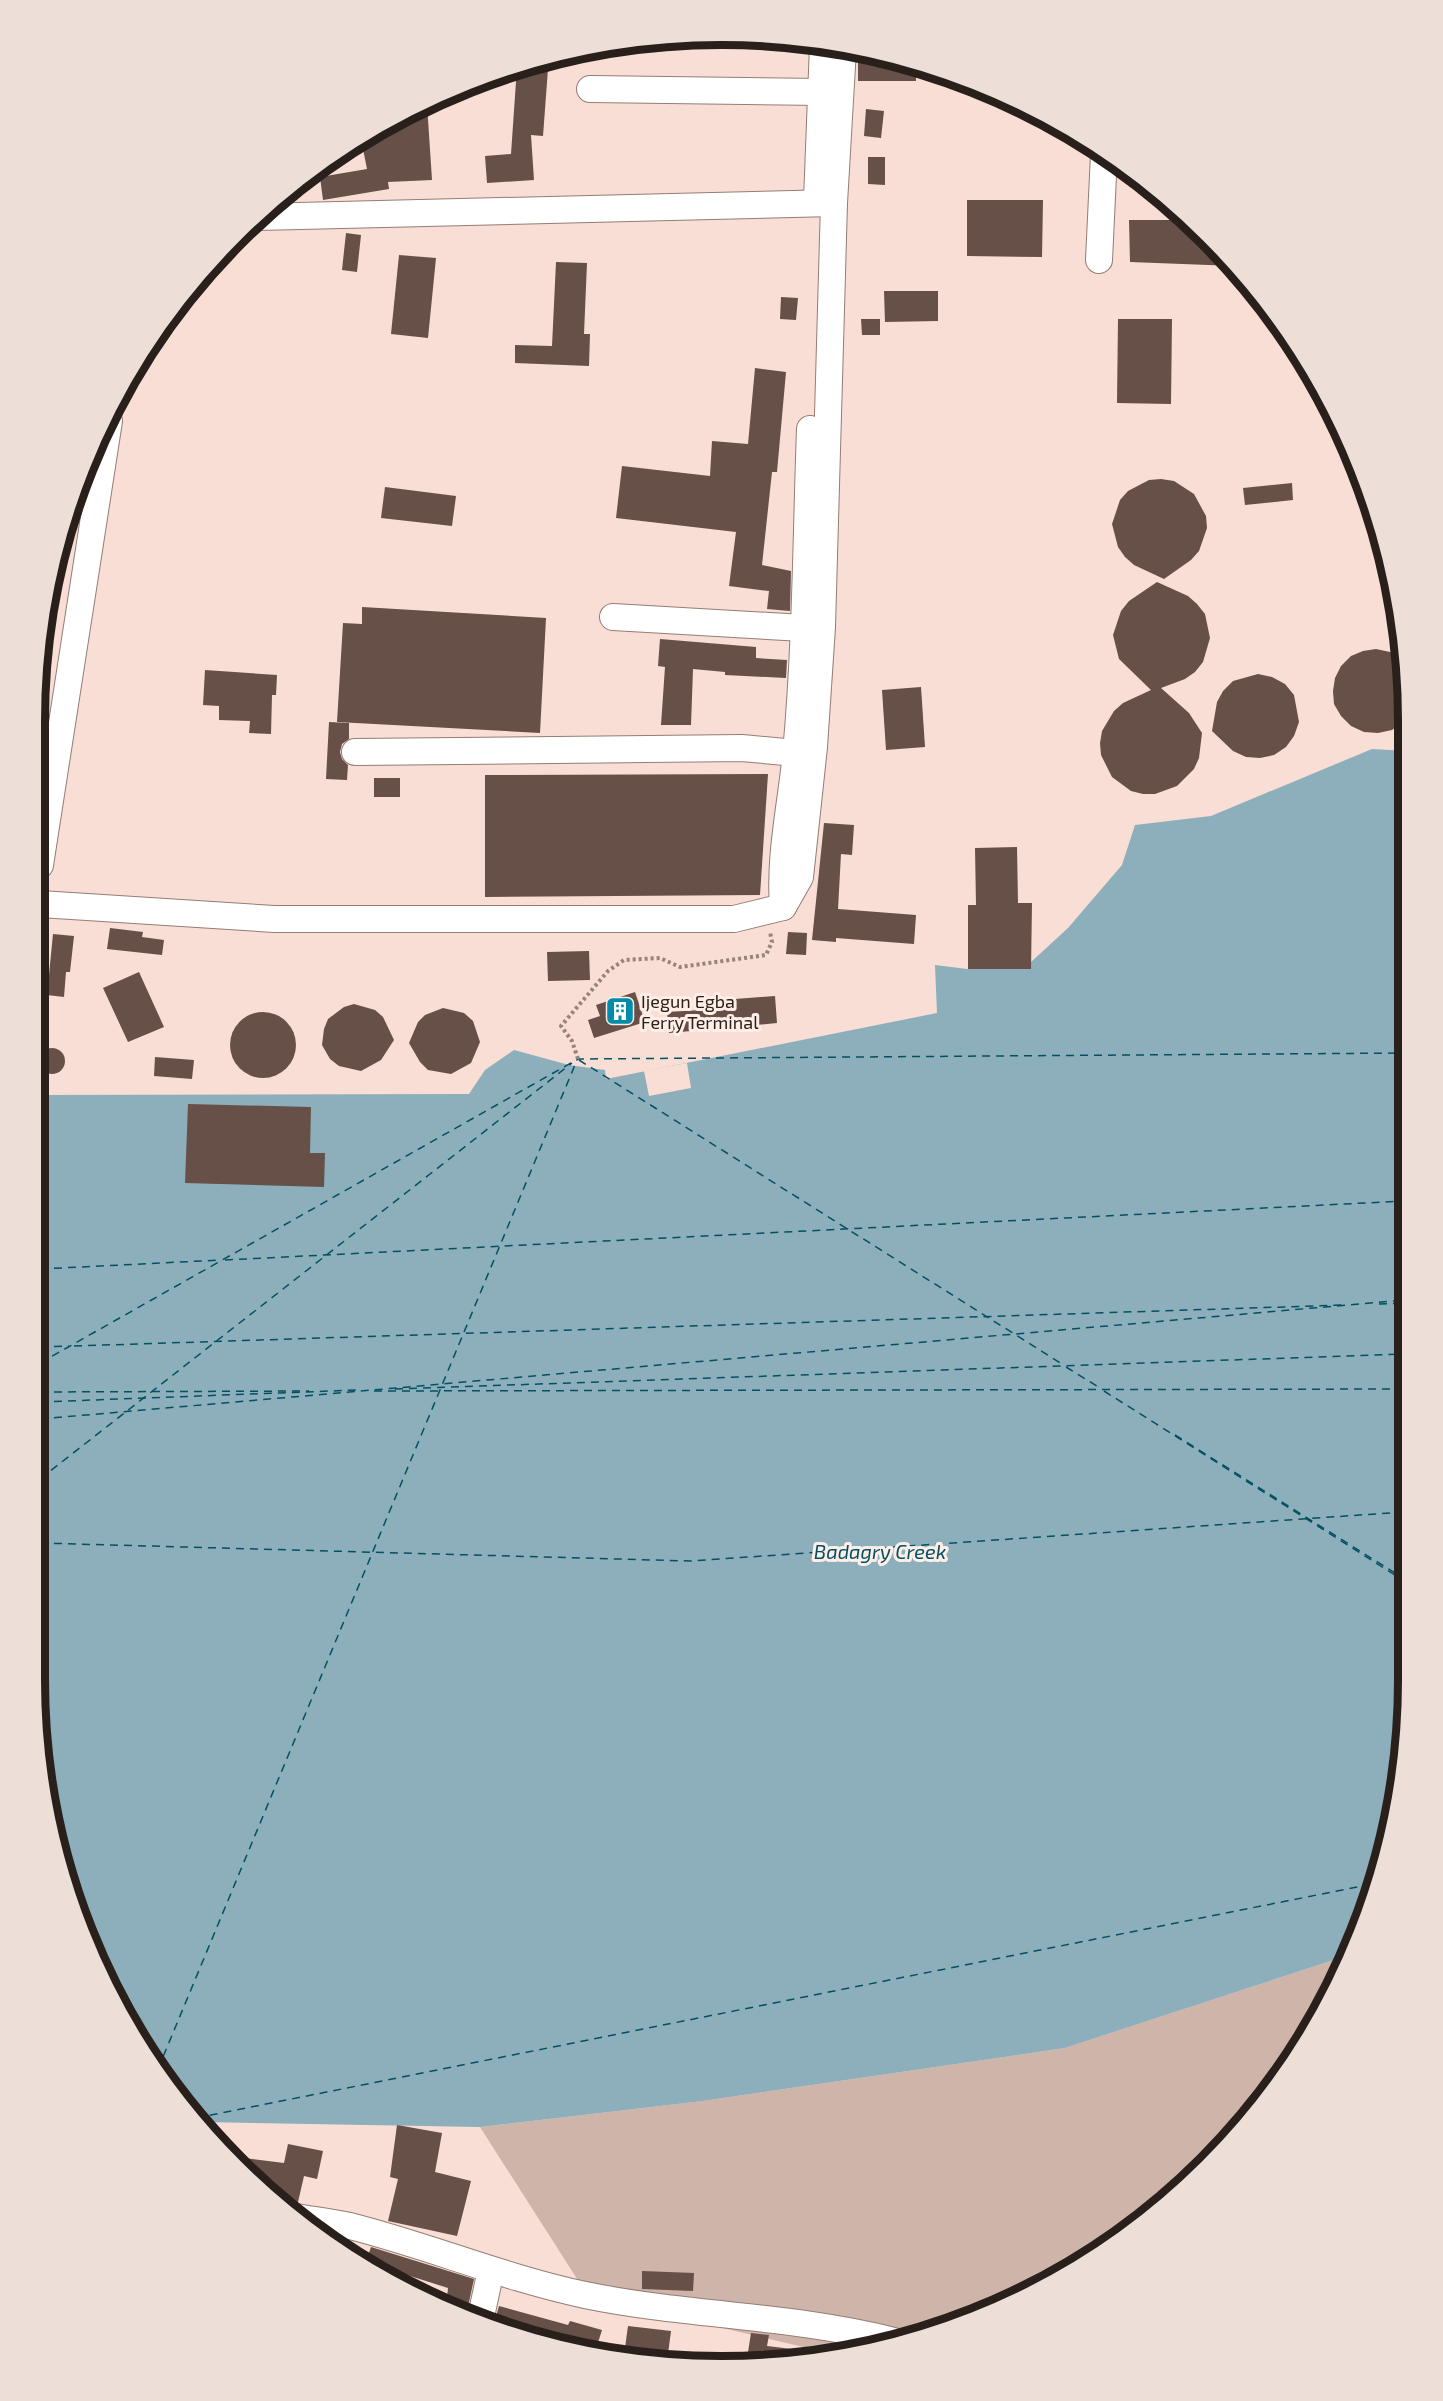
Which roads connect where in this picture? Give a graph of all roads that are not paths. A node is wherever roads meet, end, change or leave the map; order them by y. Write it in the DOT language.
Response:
graph roads {
  1 [pos="824,53"];
  2 [pos="842,56"];
  3 [pos="590,89"];
  4 [pos="822,92"];
  5 [pos="1104,164"];
  6 [pos="826,203"];
  7 [pos="271,217"];
  8 [pos="1099,260"];
  9 [pos="106,442"];
  10 [pos="613,617"];
  11 [pos="803,628"];
  12 [pos="355,752"];
  13 [pos="796,753"];
  14 [pos="45,833"];
  15 [pos="45,904"];
  16 [pos="776,909"];
  17 [pos="316,2220"];
  18 [pos="491,2271"];
  19 [pos="482,2312"];
  20 [pos="878,2337"];
  1 -- 4 [label="street"];
  2 -- 6 [label="street"];
  3 -- 4 [label="street"];
  4 -- 6 [label="street"];
  5 -- 8 [label="street"];
  6 -- 7 [label="street"];
  6 -- 11 [label="street"];
  6 -- 16 [label="street"];
  9 -- 14 [label="street"];
  10 -- 11 [label="street"];
  11 -- 13 [label="street"];
  12 -- 13 [label="street"];
  13 -- 16 [label="street"];
  15 -- 16 [label="street"];
  17 -- 18 [label="street"];
  18 -- 19 [label="street"];
  18 -- 20 [label="street"];
}
